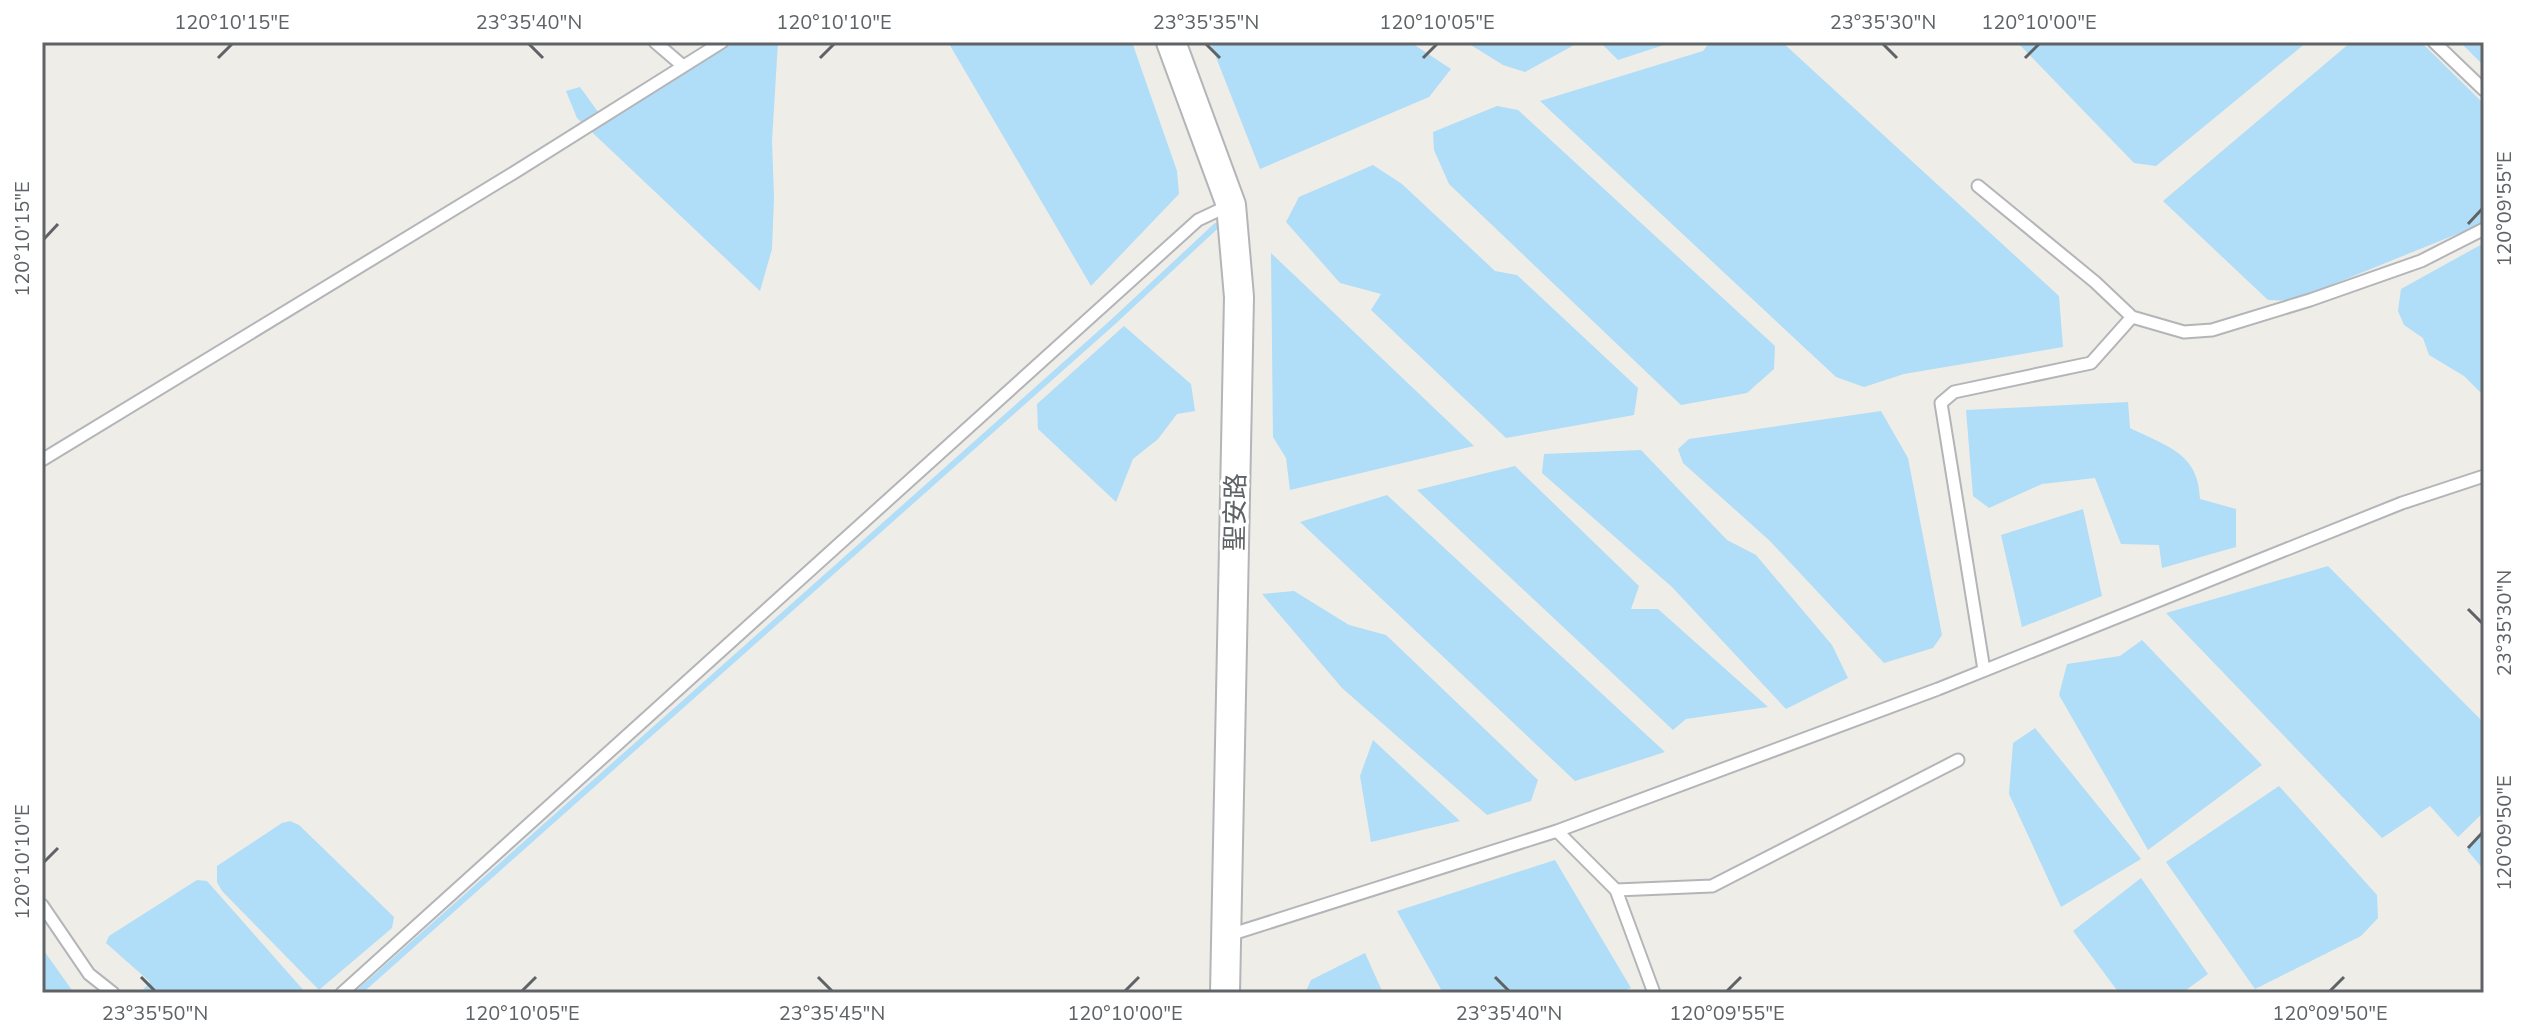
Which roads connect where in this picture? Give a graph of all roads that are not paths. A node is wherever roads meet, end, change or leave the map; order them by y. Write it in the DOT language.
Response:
graph roads {
  1 [pos="655,42"];
  2 [pos="722,42"];
  3 [pos="1171,42"];
  4 [pos="2434,42"];
  5 [pos="683,66"];
  6 [pos="2484,90"];
  7 [pos="1978,186"];
  8 [pos="1231,205"];
  9 [pos="2484,229"];
  10 [pos="2132,317"];
  11 [pos="42,460"];
  12 [pos="2484,476"];
  13 [pos="1984,670"];
  14 [pos="1958,760"];
  15 [pos="1557,831"];
  16 [pos="1616,890"];
  17 [pos="42,905"];
  18 [pos="1225,936"];
  19 [pos="113,993"];
  20 [pos="342,993"];
  21 [pos="1225,993"];
  22 [pos="1654,993"];
  1 -- 5 [label="lane"];
  2 -- 5 [label="lane"];
  3 -- 8 [label="street, 聖安路"];
  4 -- 6 [label="lane"];
  5 -- 11 [label="lane"];
  7 -- 10 [label="lane"];
  8 -- 18 [label="street, 聖安路"];
  8 -- 20 [label="lane"];
  9 -- 10 [label="lane"];
  10 -- 13 [label="lane"];
  12 -- 13 [label="lane"];
  13 -- 15 [label="lane"];
  14 -- 16 [label="lane"];
  15 -- 16 [label="lane"];
  15 -- 18 [label="lane"];
  16 -- 22 [label="lane"];
  17 -- 19 [label="lane"];
  18 -- 21 [label="street, 聖安路"];
}
